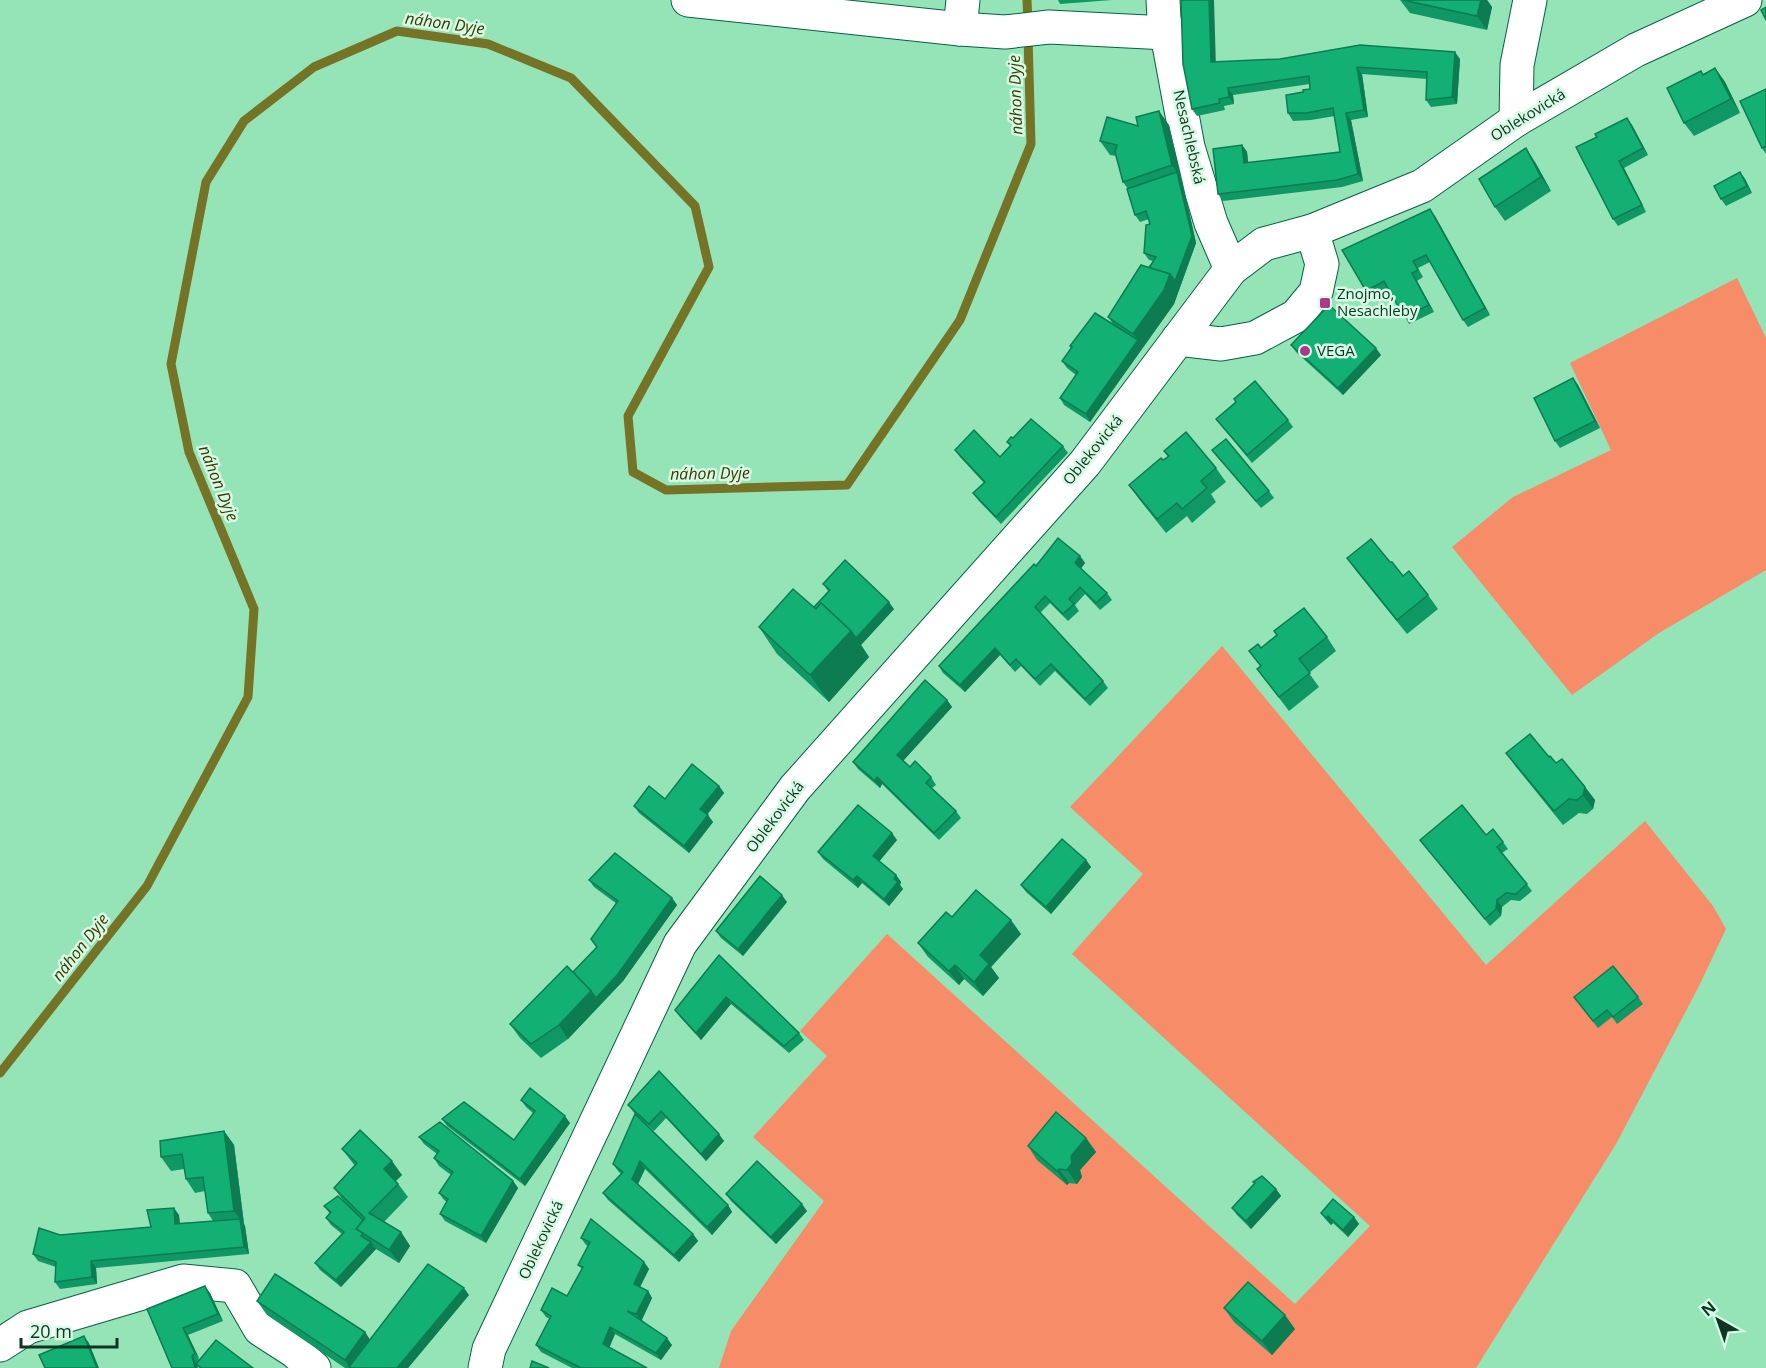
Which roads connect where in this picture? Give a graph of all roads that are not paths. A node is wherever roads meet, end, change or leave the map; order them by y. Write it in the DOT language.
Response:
graph roads {
  1 [pos="688,0"];
  2 [pos="1164,0"];
  3 [pos="1530,0"];
  4 [pos="1745,0"];
  5 [pos="961,15"];
  6 [pos="1167,33"];
  7 [pos="1516,120"];
  8 [pos="1312,231"];
  9 [pos="1232,269"];
  10 [pos="1178,339"];
  11 [pos="0,1345"];
  12 [pos="314,1368"];
  13 [pos="485,1368"];
  1 -- 5 [label="street"];
  2 -- 6 [label="street, Nesachlebská"];
  3 -- 7 [label="street"];
  4 -- 7 [label="street, Oblekovická"];
  5 -- 6 [label="street"];
  6 -- 9 [label="street, Nesachlebská"];
  7 -- 8 [label="street, Oblekovická"];
  8 -- 9 [label="street, Oblekovická"];
  8 -- 10 [label="street"];
  9 -- 10 [label="street, Oblekovická"];
  10 -- 13 [label="street, Oblekovická"];
  11 -- 12 [label="street"];
}
